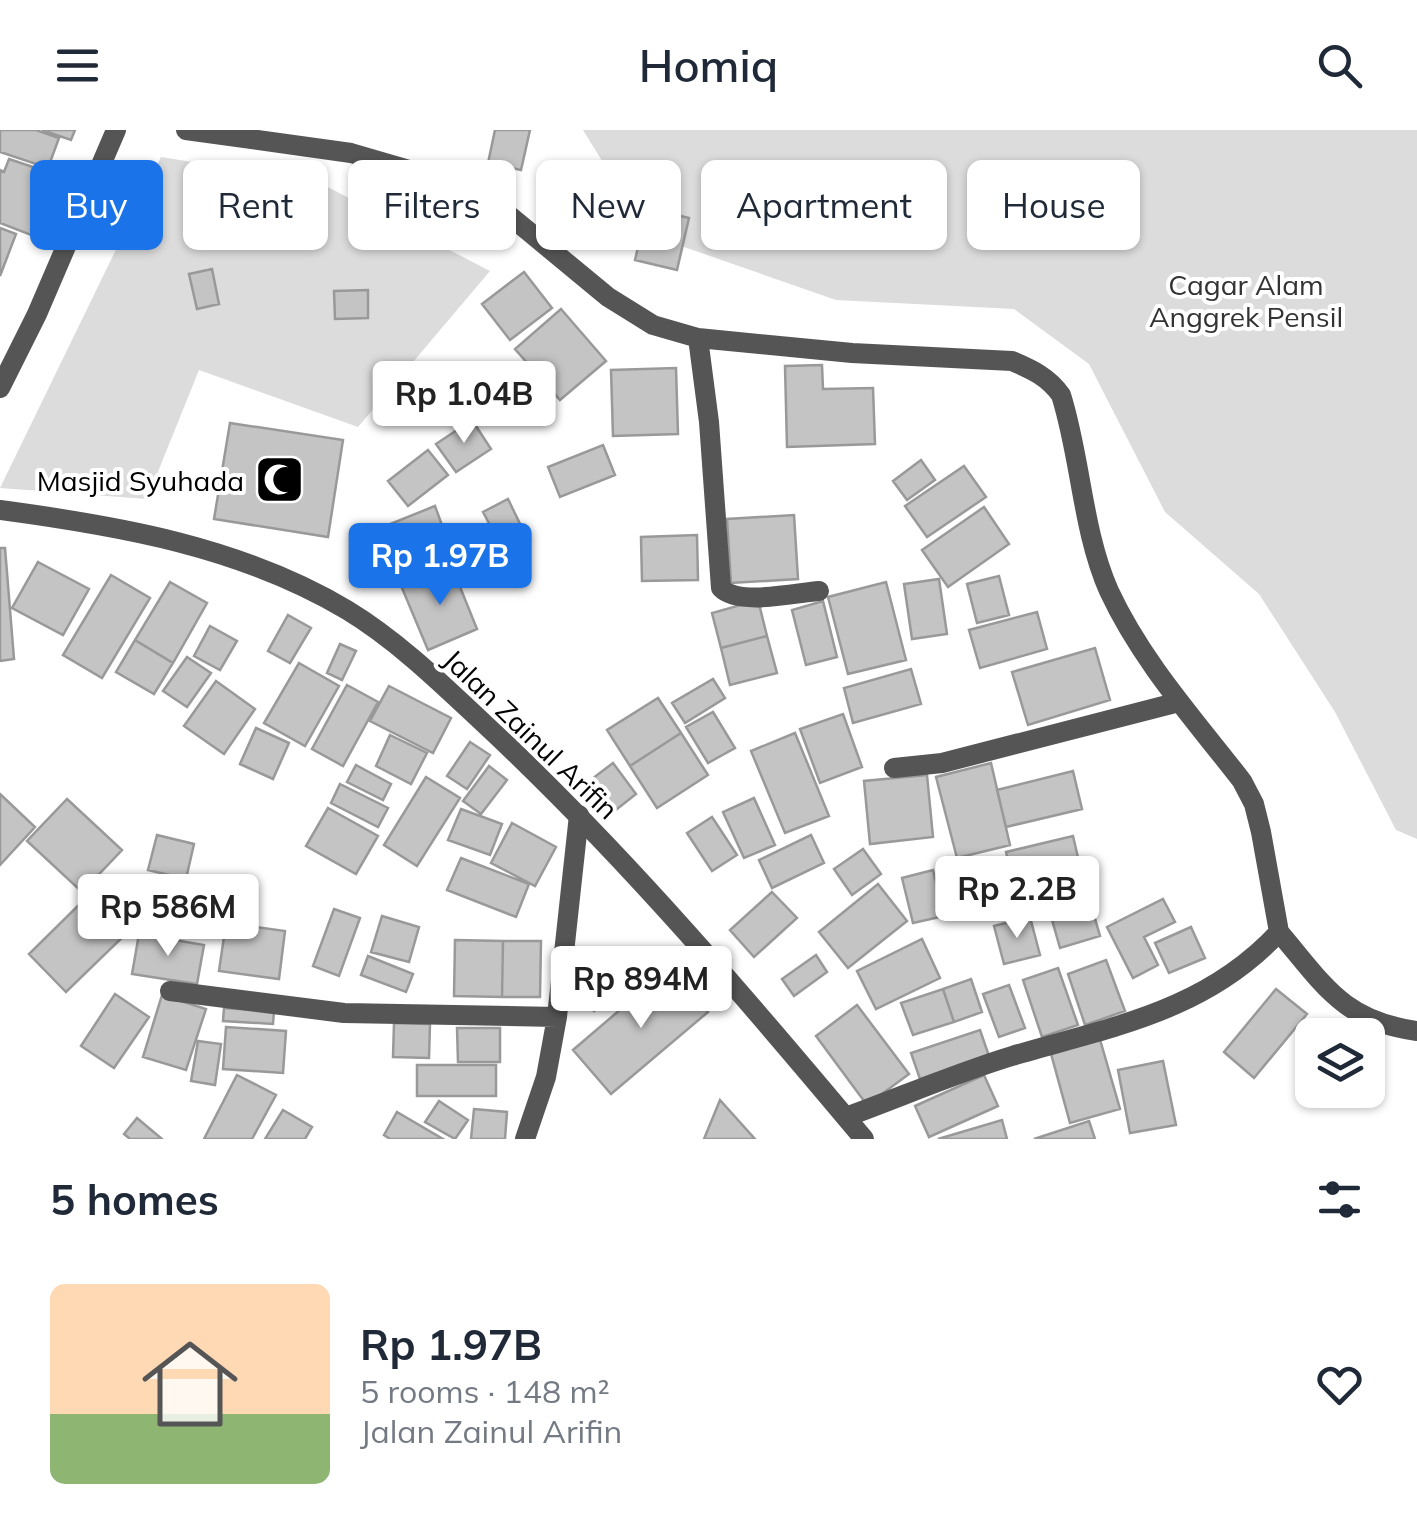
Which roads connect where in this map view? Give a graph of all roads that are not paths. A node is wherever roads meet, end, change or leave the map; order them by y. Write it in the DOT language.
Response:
graph roads {
  1 [pos="116,130"];
  2 [pos="186,130"];
  3 [pos="698,338"];
  4 [pos="0,388"];
  5 [pos="0,510"];
  6 [pos="819,591"];
  7 [pos="1179,702"];
  8 [pos="894,768"];
  9 [pos="579,814"];
  10 [pos="1279,932"];
  11 [pos="170,991"];
  12 [pos="557,1017"];
  13 [pos="1417,1031"];
  14 [pos="846,1117"];
  15 [pos="525,1139"];
  16 [pos="864,1139"];
  1 -- 4 [label="street"];
  2 -- 3 [label="street"];
  3 -- 6 [label="street"];
  3 -- 7 [label="street"];
  5 -- 9 [label="street, Jalan Zainul Arifin"];
  7 -- 8 [label="street"];
  7 -- 10 [label="street"];
  9 -- 12 [label="street"];
  9 -- 14 [label="street, Jalan Zainul Arifin"];
  10 -- 13 [label="street"];
  10 -- 14 [label="street"];
  11 -- 12 [label="street"];
  12 -- 15 [label="street"];
  14 -- 16 [label="street, Jalan Zainul Arifin"];
}
